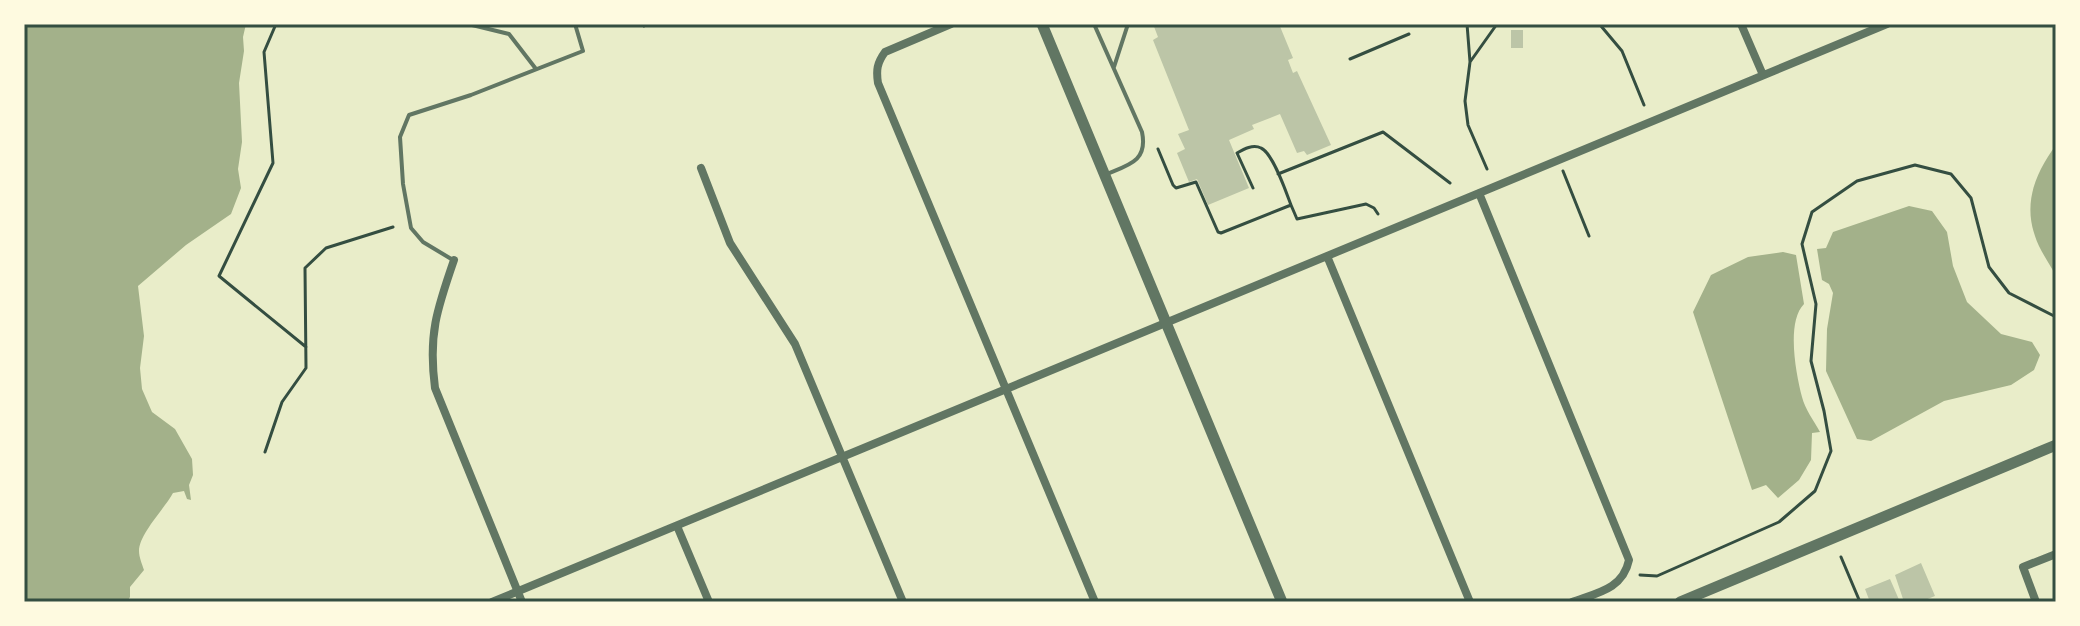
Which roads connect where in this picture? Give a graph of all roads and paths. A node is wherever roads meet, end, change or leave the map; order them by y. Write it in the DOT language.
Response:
graph roads {
  1 [pos="276,24"];
  2 [pos="468,24"];
  3 [pos="575,24"];
  4 [pos="951,24"];
  5 [pos="1042,24"];
  6 [pos="1094,24"];
  7 [pos="1128,24"];
  8 [pos="1467,24"];
  9 [pos="1497,24"];
  10 [pos="1597,24"];
  11 [pos="1741,24"];
  12 [pos="1887,24"];
  13 [pos="1409,34"];
  14 [pos="1350,59"];
  15 [pos="1470,62"];
  16 [pos="1114,67"];
  17 [pos="536,69"];
  18 [pos="1763,75"];
  19 [pos="1644,105"];
  20 [pos="1158,149"];
  21 [pos="1559,160"];
  22 [pos="701,168"];
  23 [pos="1487,169"];
  24 [pos="1278,174"];
  25 [pos="1104,175"];
  26 [pos="1450,183"];
  27 [pos="1253,188"];
  28 [pos="1479,193"];
  29 [pos="1291,205"];
  30 [pos="1378,214"];
  31 [pos="393,227"];
  32 [pos="1589,236"];
  33 [pos="1327,256"];
  34 [pos="454,260"];
  35 [pos="2056,317"];
  36 [pos="1166,323"];
  37 [pos="306,347"];
  38 [pos="1007,390"];
  39 [pos="2056,445"];
  40 [pos="265,452"];
  41 [pos="843,458"];
  42 [pos="677,526"];
  43 [pos="2056,554"];
  44 [pos="1841,557"];
  45 [pos="1640,575"];
  46 [pos="517,592"];
  47 [pos="492,602"];
  48 [pos="522,602"];
  49 [pos="709,602"];
  50 [pos="903,602"];
  51 [pos="1095,602"];
  52 [pos="1282,602"];
  53 [pos="1470,602"];
  54 [pos="1572,602"];
  55 [pos="1680,602"];
  56 [pos="1860,602"];
  57 [pos="2036,602"];
  1 -- 37 [label="path"];
  2 -- 17 [label="lane"];
  3 -- 17 [label="lane"];
  4 -- 38 [label="street"];
  5 -- 25 [label="street"];
  6 -- 16 [label="lane"];
  7 -- 16 [label="lane"];
  8 -- 15 [label="path"];
  9 -- 15 [label="path"];
  10 -- 19 [label="path"];
  11 -- 18 [label="street"];
  12 -- 18 [label="street"];
  13 -- 14 [label="path"];
  15 -- 23 [label="path"];
  16 -- 25 [label="lane"];
  17 -- 34 [label="lane"];
  18 -- 21 [label="street"];
  20 -- 29 [label="path"];
  21 -- 28 [label="street"];
  21 -- 32 [label="path"];
  22 -- 41 [label="street"];
  24 -- 26 [label="path"];
  24 -- 27 [label="path"];
  24 -- 29 [label="path"];
  25 -- 36 [label="street"];
  28 -- 33 [label="street"];
  28 -- 54 [label="street"];
  29 -- 30 [label="path"];
  31 -- 37 [label="path"];
  33 -- 36 [label="street"];
  33 -- 53 [label="street"];
  34 -- 46 [label="street"];
  35 -- 45 [label="path"];
  36 -- 38 [label="street"];
  36 -- 52 [label="street"];
  37 -- 40 [label="path"];
  38 -- 41 [label="street"];
  38 -- 51 [label="street"];
  39 -- 55 [label="street"];
  41 -- 42 [label="street"];
  41 -- 50 [label="street"];
  42 -- 46 [label="street"];
  42 -- 49 [label="street"];
  43 -- 57 [label="street"];
  44 -- 56 [label="path"];
  46 -- 47 [label="street"];
  46 -- 48 [label="street"];
}
